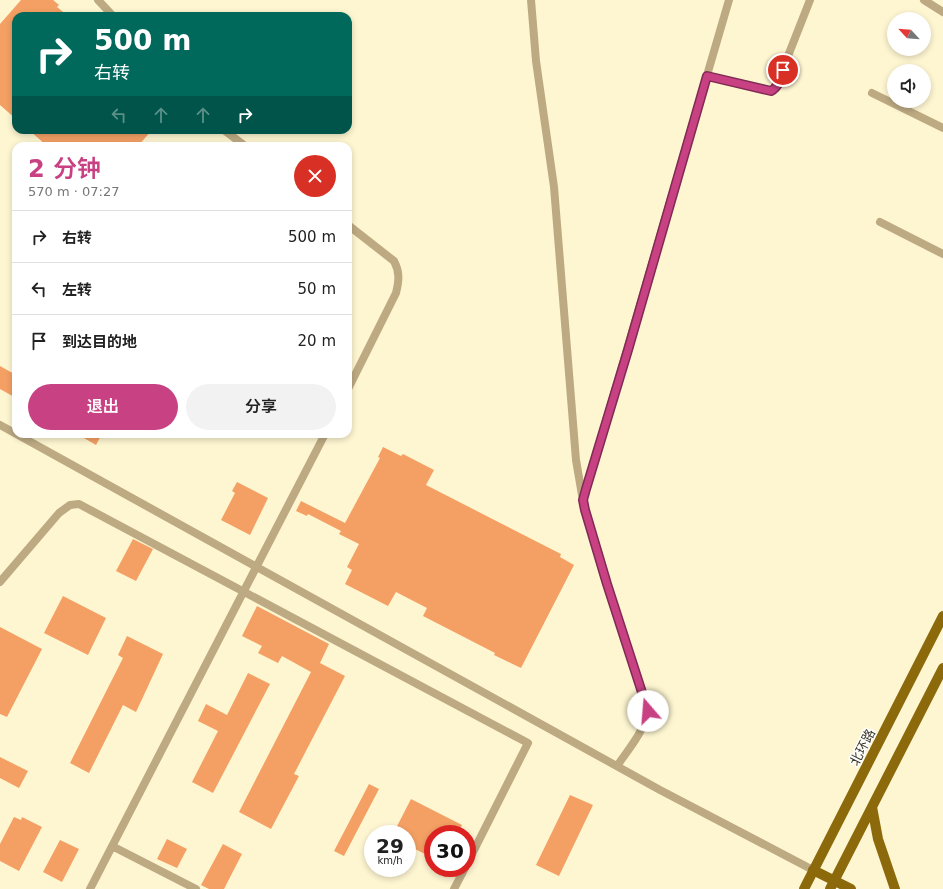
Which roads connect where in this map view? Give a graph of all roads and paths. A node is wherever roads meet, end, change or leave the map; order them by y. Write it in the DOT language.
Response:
graph roads {
  1 [pos="98,0"];
  2 [pos="531,0"];
  3 [pos="729,0"];
  4 [pos="810,0"];
  5 [pos="924,0"];
  6 [pos="109,12"];
  7 [pos="943,12"];
  8 [pos="707,76"];
  9 [pos="872,93"];
  10 [pos="943,128"];
  11 [pos="229,134"];
  12 [pos="240,142"];
  13 [pos="880,222"];
  14 [pos="352,228"];
  15 [pos="943,254"];
  16 [pos="352,381"];
  17 [pos="0,425"];
  18 [pos="12,432"];
  19 [pos="24,438"];
  20 [pos="323,438"];
  21 [pos="583,500"];
  22 [pos="258,567"];
  23 [pos="0,582"];
  24 [pos="245,592"];
  25 [pos="943,616"];
  26 [pos="943,668"];
  27 [pos="617,766"];
  28 [pos="872,807"];
  29 [pos="112,846"];
  30 [pos="476,846"];
  31 [pos="813,870"];
  32 [pos="460,877"];
  33 [pos="832,885"];
  34 [pos="90,889"];
  35 [pos="196,889"];
  36 [pos="454,889"];
  37 [pos="804,889"];
  38 [pos="851,889"];
  39 [pos="895,889"];
  1 -- 6 [label="street"];
  2 -- 21 [label="street"];
  3 -- 8 [label="street"];
  4 -- 8 [label="street"];
  5 -- 7 [label="street"];
  8 -- 21 [label="street"];
  9 -- 10 [label="street"];
  11 -- 12 [label="street"];
  13 -- 15 [label="street"];
  14 -- 16 [label="street"];
  17 -- 18 [label="street"];
  19 -- 22 [label="street"];
  20 -- 22 [label="street"];
  21 -- 27 [label="street"];
  22 -- 24 [label="street"];
  22 -- 27 [label="street"];
  23 -- 24 [label="street"];
  24 -- 29 [label="street"];
  24 -- 30 [label="street"];
  25 -- 31 [label="main road, 北环路"];
  26 -- 28 [label="main road"];
  27 -- 31 [label="street"];
  28 -- 33 [label="main road"];
  28 -- 39 [label="main road"];
  29 -- 34 [label="street"];
  29 -- 35 [label="street"];
  31 -- 33 [label="main road"];
  31 -- 37 [label="main road, 北环路"];
  32 -- 36 [label="street"];
  33 -- 38 [label="main road"];
}
